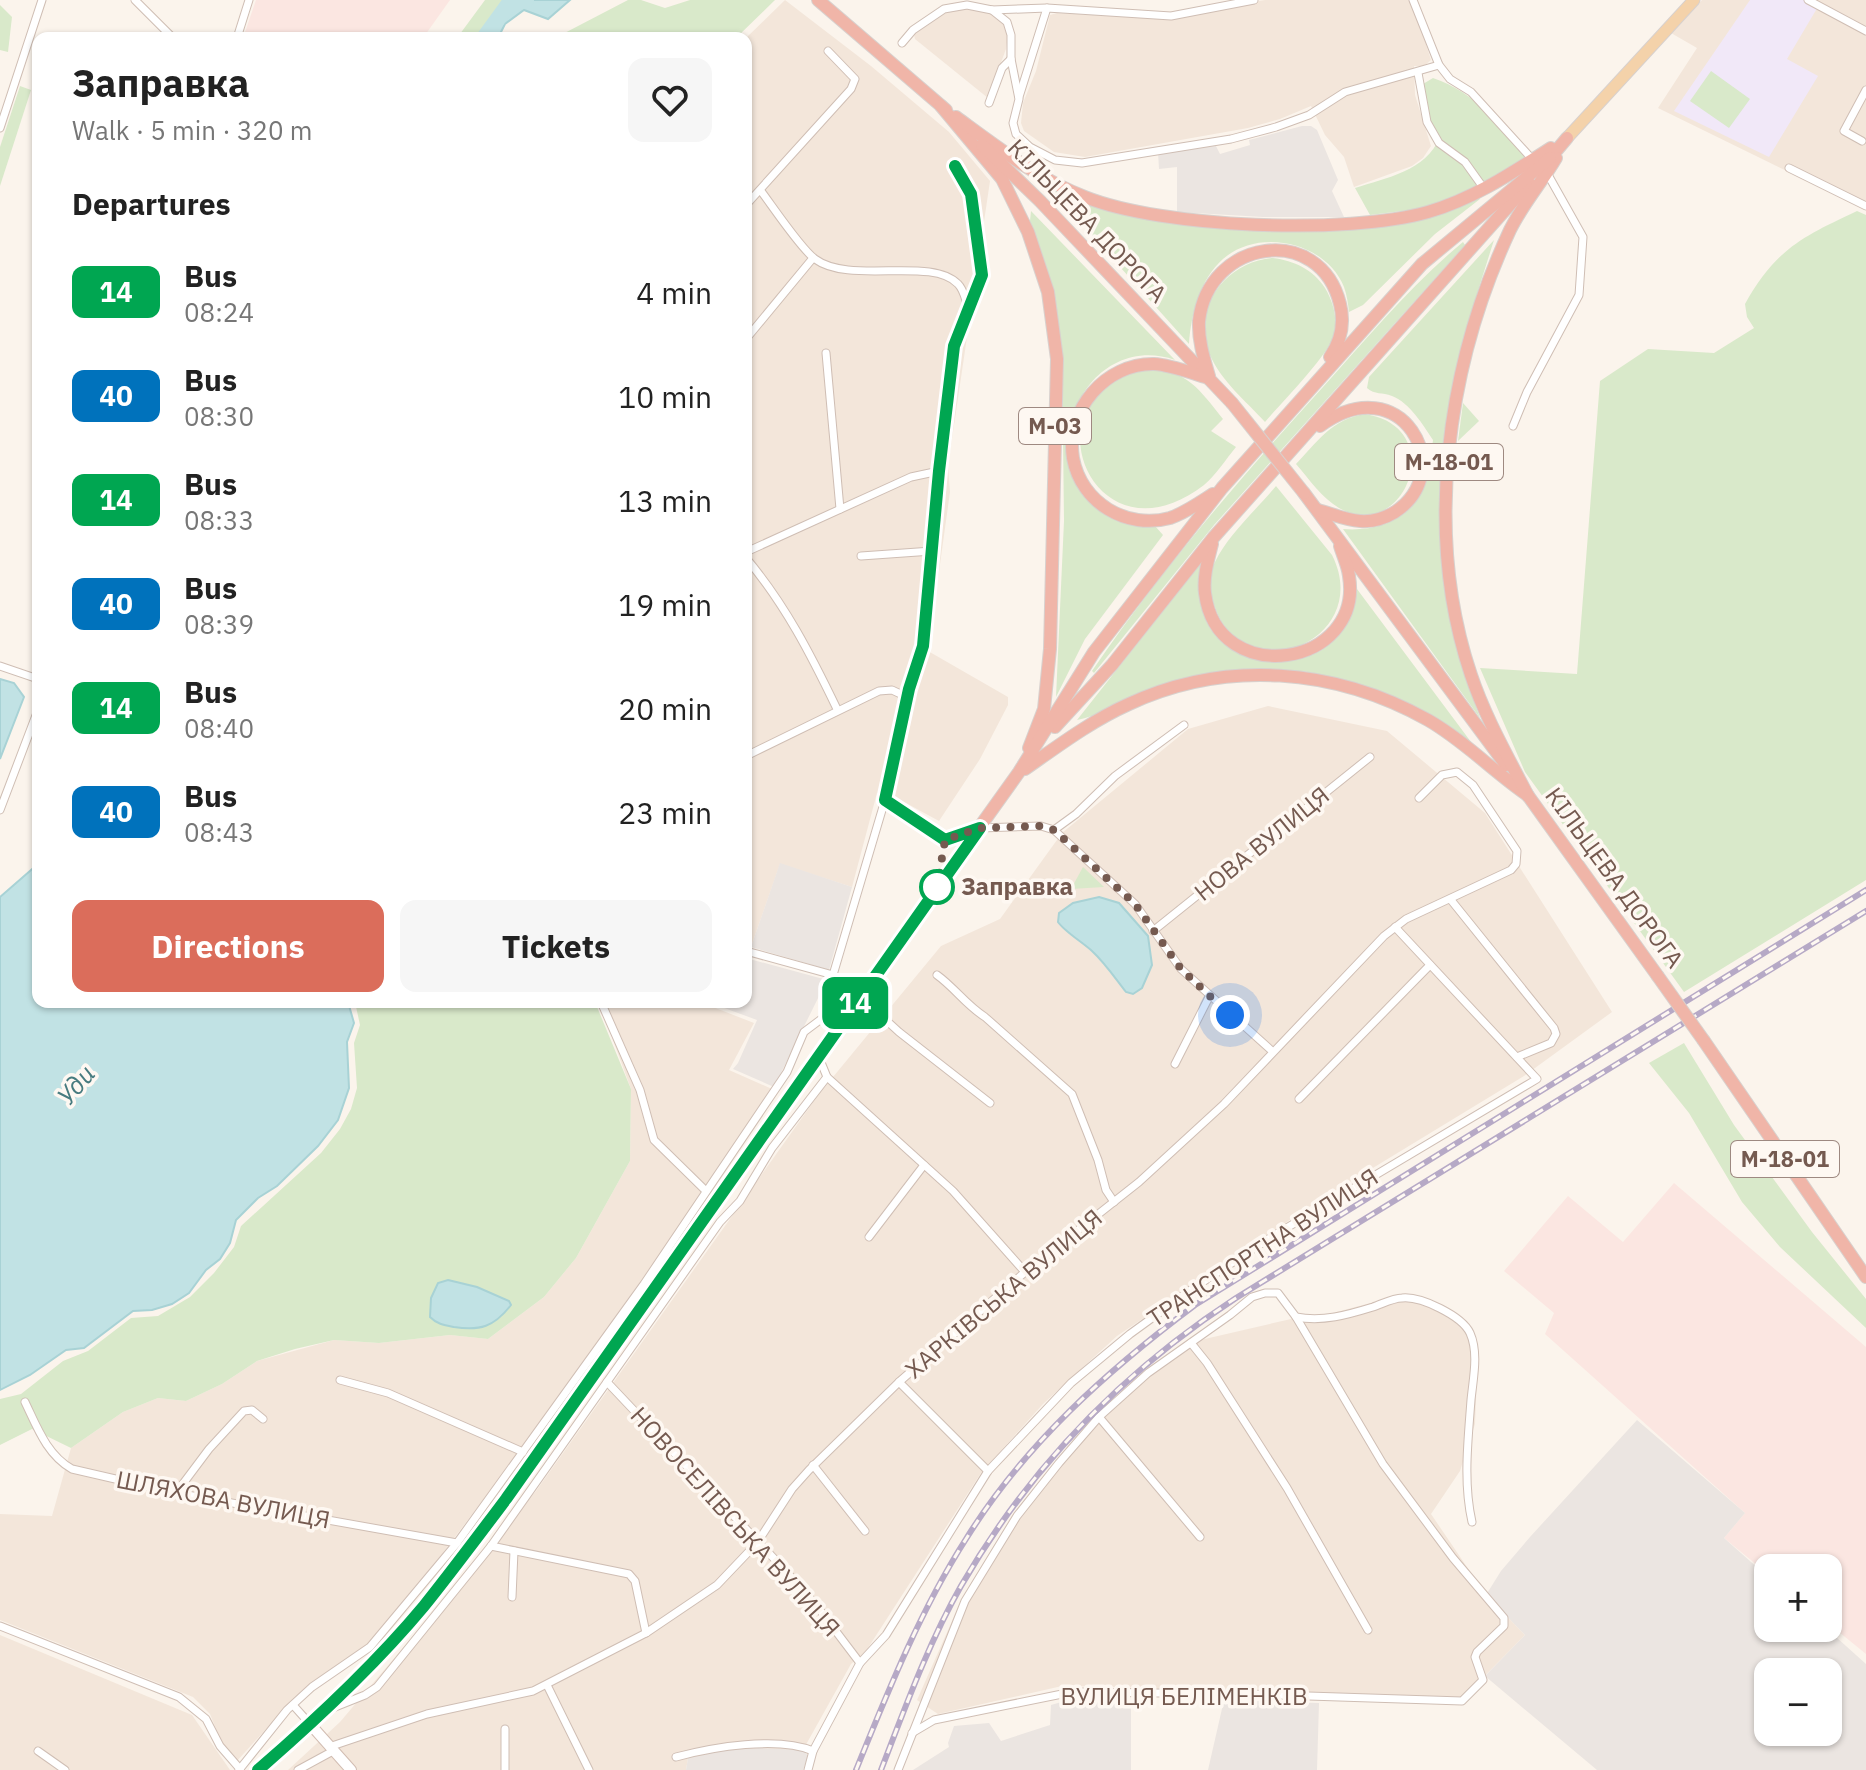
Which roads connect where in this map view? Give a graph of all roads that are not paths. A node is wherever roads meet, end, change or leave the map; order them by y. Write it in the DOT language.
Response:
graph roads {
  1 [pos="42,0"];
  2 [pos="135,0"];
  3 [pos="249,0"];
  4 [pos="818,0"];
  5 [pos="1254,0"];
  6 [pos="1413,0"];
  7 [pos="1694,0"];
  8 [pos="1808,0"];
  9 [pos="1047,8"];
  10 [pos="992,10"];
  11 [pos="1866,31"];
  12 [pos="167,32"];
  13 [pos="239,32"];
  14 [pos="902,43"];
  15 [pos="828,51"];
  16 [pos="1011,59"];
  17 [pos="1439,65"];
  18 [pos="1418,73"];
  19 [pos="1866,90"];
  20 [pos="1019,99"];
  21 [pos="989,103"];
  22 [pos="941,106"];
  23 [pos="0,128"];
  24 [pos="1567,138"];
  25 [pos="1862,141"];
  26 [pos="1550,158"];
  27 [pos="1533,160"];
  28 [pos="955,166"];
  29 [pos="1789,168"];
  30 [pos="1547,173"];
  31 [pos="1485,190"];
  32 [pos="761,191"];
  33 [pos="752,199"];
  34 [pos="1866,206"];
  35 [pos="813,258"];
  36 [pos="968,306"];
  37 [pos="752,332"];
  38 [pos="826,353"];
  39 [pos="1210,379"];
  40 [pos="1307,390"];
  41 [pos="1513,426"];
  42 [pos="1298,442"];
  43 [pos="939,471"];
  44 [pos="1222,488"];
  45 [pos="840,509"];
  46 [pos="1318,510"];
  47 [pos="1337,536"];
  48 [pos="1213,538"];
  49 [pos="932,551"];
  50 [pos="752,552"];
  51 [pos="861,556"];
  52 [pos="752,563"];
  53 [pos="0,666"];
  54 [pos="32,677"];
  55 [pos="907,697"];
  56 [pos="837,709"];
  57 [pos="1184,725"];
  58 [pos="32,726"];
  59 [pos="1034,750"];
  60 [pos="752,753"];
  61 [pos="1370,757"];
  62 [pos="1019,772"];
  63 [pos="1528,796"];
  64 [pos="1419,798"];
  65 [pos="885,800"];
  66 [pos="0,810"];
  67 [pos="980,828"];
  68 [pos="1054,830"];
  69 [pos="1451,900"];
  70 [pos="1395,927"];
  71 [pos="1153,931"];
  72 [pos="752,953"];
  73 [pos="1430,965"];
  74 [pos="833,975"];
  75 [pos="937,975"];
  76 [pos="865,990"];
  77 [pos="1209,997"];
  78 [pos="853,1005"];
  79 [pos="604,1008"];
  80 [pos="1272,1051"];
  81 [pos="818,1055"];
  82 [pos="1517,1057"];
  83 [pos="1175,1064"];
  84 [pos="827,1077"];
  85 [pos="1299,1099"];
  86 [pos="990,1103"];
  87 [pos="924,1165"];
  88 [pos="706,1191"];
  89 [pos="1114,1202"];
  90 [pos="869,1237"];
  91 [pos="1025,1272"];
  92 [pos="1866,1277"];
  93 [pos="1296,1317"];
  94 [pos="1191,1343"];
  95 [pos="340,1380"];
  96 [pos="607,1382"];
  97 [pos="899,1382"];
  98 [pos="25,1402"];
  99 [pos="1099,1417"];
  100 [pos="263,1419"];
  101 [pos="523,1452"];
  102 [pos="813,1465"];
  103 [pos="988,1471"];
  104 [pos="176,1493"];
  105 [pos="1472,1522"];
  106 [pos="865,1531"];
  107 [pos="1200,1537"];
  108 [pos="457,1543"];
  109 [pos="757,1543"];
  110 [pos="491,1546"];
  111 [pos="514,1551"];
  112 [pos="512,1597"];
  113 [pos="0,1626"];
  114 [pos="1368,1630"];
  115 [pos="646,1633"];
  116 [pos="860,1663"];
  117 [pos="547,1685"];
  118 [pos="293,1705"];
  119 [pos="324,1711"];
  120 [pos="310,1724"];
  121 [pos="505,1729"];
  122 [pos="912,1734"];
  123 [pos="331,1749"];
  124 [pos="38,1751"];
  125 [pos="813,1751"];
  126 [pos="676,1757"];
  127 [pos="65,1770"];
  128 [pos="240,1770"];
  129 [pos="258,1770"];
  130 [pos="298,1770"];
  131 [pos="351,1770"];
  132 [pos="505,1770"];
  133 [pos="589,1770"];
  134 [pos="808,1770"];
  135 [pos="898,1770"];
  1 -- 23 [label="street"];
  2 -- 12 [label="street"];
  3 -- 13 [label="street"];
  4 -- 22 [label="highway, КІЛЬЦЕВА ДОРОГА / М-03"];
  5 -- 9 [label="street"];
  6 -- 17 [label="street"];
  7 -- 24 [label="main road"];
  8 -- 11 [label="street"];
  9 -- 10 [label="street"];
  9 -- 20 [label="street"];
  10 -- 14 [label="street"];
  10 -- 16 [label="street"];
  15 -- 32 [label="street"];
  16 -- 20 [label="street"];
  16 -- 21 [label="street"];
  17 -- 18 [label="street"];
  17 -- 27 [label="street"];
  18 -- 20 [label="street"];
  18 -- 31 [label="street"];
  19 -- 25 [label="street"];
  22 -- 31 [label="highway, М-03"];
  22 -- 39 [label="highway, КІЛЬЦЕВА ДОРОГА / М-03"];
  22 -- 62 [label="highway, М-03"];
  24 -- 26 [label="highway"];
  24 -- 27 [label="highway, М-03"];
  24 -- 30 [label="highway, М-18-01"];
  26 -- 40 [label="highway"];
  26 -- 42 [label="highway"];
  27 -- 31 [label="highway, М-03"];
  28 -- 36 [label="street"];
  29 -- 34 [label="street"];
  30 -- 41 [label="street"];
  30 -- 63 [label="highway, М-18-01"];
  32 -- 33 [label="street"];
  32 -- 35 [label="street"];
  35 -- 36 [label="street"];
  35 -- 37 [label="street"];
  36 -- 43 [label="street"];
  38 -- 45 [label="street"];
  39 -- 40 [label="highway"];
  39 -- 44 [label="highway, М-03"];
  39 -- 46 [label="highway, КІЛЬЦЕВА ДОРОГА / М-03, bridge"];
  40 -- 44 [label="highway"];
  42 -- 46 [label="highway, М-03"];
  42 -- 48 [label="highway, М-03"];
  43 -- 45 [label="street"];
  43 -- 49 [label="street"];
  44 -- 59 [label="highway"];
  45 -- 50 [label="street"];
  46 -- 47 [label="highway, КІЛЬЦЕВА ДОРОГА / М-18-01"];
  47 -- 48 [label="highway"];
  47 -- 63 [label="highway, КІЛЬЦЕВА ДОРОГА / М-18-01"];
  48 -- 59 [label="highway, М-03"];
  49 -- 51 [label="street"];
  49 -- 55 [label="street"];
  52 -- 56 [label="street"];
  53 -- 54 [label="street"];
  55 -- 56 [label="street"];
  55 -- 65 [label="street"];
  56 -- 60 [label="street"];
  57 -- 68 [label="street"];
  58 -- 66 [label="street"];
  59 -- 62 [label="highway, М-03"];
  61 -- 71 [label="street, НОВА ВУЛИЦЯ"];
  62 -- 63 [label="highway, М-18-01"];
  62 -- 67 [label="highway, М-03"];
  63 -- 92 [label="highway, КІЛЬЦЕВА ДОРОГА / М-18-01, bridge"];
  64 -- 69 [label="street, ХАРКІВСЬКА ВУЛИЦЯ"];
  65 -- 67 [label="street"];
  65 -- 74 [label="street"];
  67 -- 68 [label="street"];
  67 -- 76 [label="highway, М-03"];
  68 -- 71 [label="street"];
  69 -- 70 [label="street, ХАРКІВСЬКА ВУЛИЦЯ"];
  69 -- 82 [label="street"];
  70 -- 73 [label="street"];
  70 -- 80 [label="street, ХАРКІВСЬКА ВУЛИЦЯ"];
  71 -- 77 [label="street"];
  72 -- 74 [label="street"];
  73 -- 82 [label="street"];
  73 -- 85 [label="street"];
  74 -- 76 [label="street"];
  75 -- 89 [label="street"];
  76 -- 78 [label="highway, М-03"];
  76 -- 86 [label="street"];
  77 -- 80 [label="street"];
  77 -- 83 [label="street"];
  78 -- 81 [label="highway, М-03"];
  78 -- 88 [label="street"];
  79 -- 88 [label="street"];
  80 -- 89 [label="street, ХАРКІВСЬКА ВУЛИЦЯ"];
  81 -- 84 [label="street"];
  81 -- 119 [label="highway, М-03"];
  82 -- 103 [label="street, ТРАНСПОРТНА ВУЛИЦЯ"];
  84 -- 87 [label="street"];
  84 -- 96 [label="street"];
  87 -- 90 [label="street"];
  87 -- 91 [label="street"];
  88 -- 101 [label="street"];
  89 -- 91 [label="street, ХАРКІВСЬКА ВУЛИЦЯ"];
  91 -- 97 [label="street, ХАРКІВСЬКА ВУЛИЦЯ"];
  93 -- 94 [label="street, ТРАНСПОРТНА ВУЛИЦЯ"];
  93 -- 105 [label="street"];
  93 -- 122 [label="street, ВУЛИЦЯ БЕЛІМЕНКІВ"];
  94 -- 99 [label="street, ТРАНСПОРТНА ВУЛИЦЯ"];
  94 -- 114 [label="street"];
  95 -- 101 [label="street"];
  96 -- 109 [label="street, НОВОСЕЛІВСЬКА ВУЛИЦЯ"];
  96 -- 110 [label="street"];
  97 -- 102 [label="street, ХАРКІВСЬКА ВУЛИЦЯ"];
  97 -- 103 [label="street"];
  98 -- 104 [label="street, ШЛЯХОВА ВУЛИЦЯ"];
  99 -- 107 [label="street"];
  99 -- 122 [label="street, ТРАНСПОРТНА ВУЛИЦЯ"];
  100 -- 104 [label="street"];
  101 -- 108 [label="street"];
  102 -- 106 [label="street"];
  102 -- 109 [label="street, ХАРКІВСЬКА ВУЛИЦЯ"];
  103 -- 116 [label="street, ТРАНСПОРТНА ВУЛИЦЯ"];
  104 -- 108 [label="street, ШЛЯХОВА ВУЛИЦЯ"];
  108 -- 118 [label="street"];
  109 -- 115 [label="street, ХАРКІВСЬКА ВУЛИЦЯ"];
  109 -- 116 [label="street, НОВОСЕЛІВСЬКА ВУЛИЦЯ"];
  110 -- 111 [label="street"];
  110 -- 119 [label="street"];
  111 -- 112 [label="street"];
  111 -- 115 [label="street"];
  113 -- 128 [label="street"];
  115 -- 117 [label="street, ХАРКІВСЬКА ВУЛИЦЯ"];
  116 -- 125 [label="street, ТРАНСПОРТНА ВУЛИЦЯ"];
  117 -- 123 [label="street, ХАРКІВСЬКА ВУЛИЦЯ"];
  117 -- 133 [label="street"];
  118 -- 120 [label="street"];
  118 -- 128 [label="street"];
  119 -- 120 [label="highway, М-03"];
  120 -- 123 [label="street"];
  120 -- 129 [label="highway, М-03"];
  121 -- 132 [label="street"];
  122 -- 135 [label="street, ТРАНСПОРТНА ВУЛИЦЯ"];
  123 -- 130 [label="street, ХАРКІВСЬКА ВУЛИЦЯ"];
  123 -- 131 [label="street"];
  124 -- 127 [label="street"];
  125 -- 126 [label="street"];
  125 -- 134 [label="street, ТРАНСПОРТНА ВУЛИЦЯ"];
}
